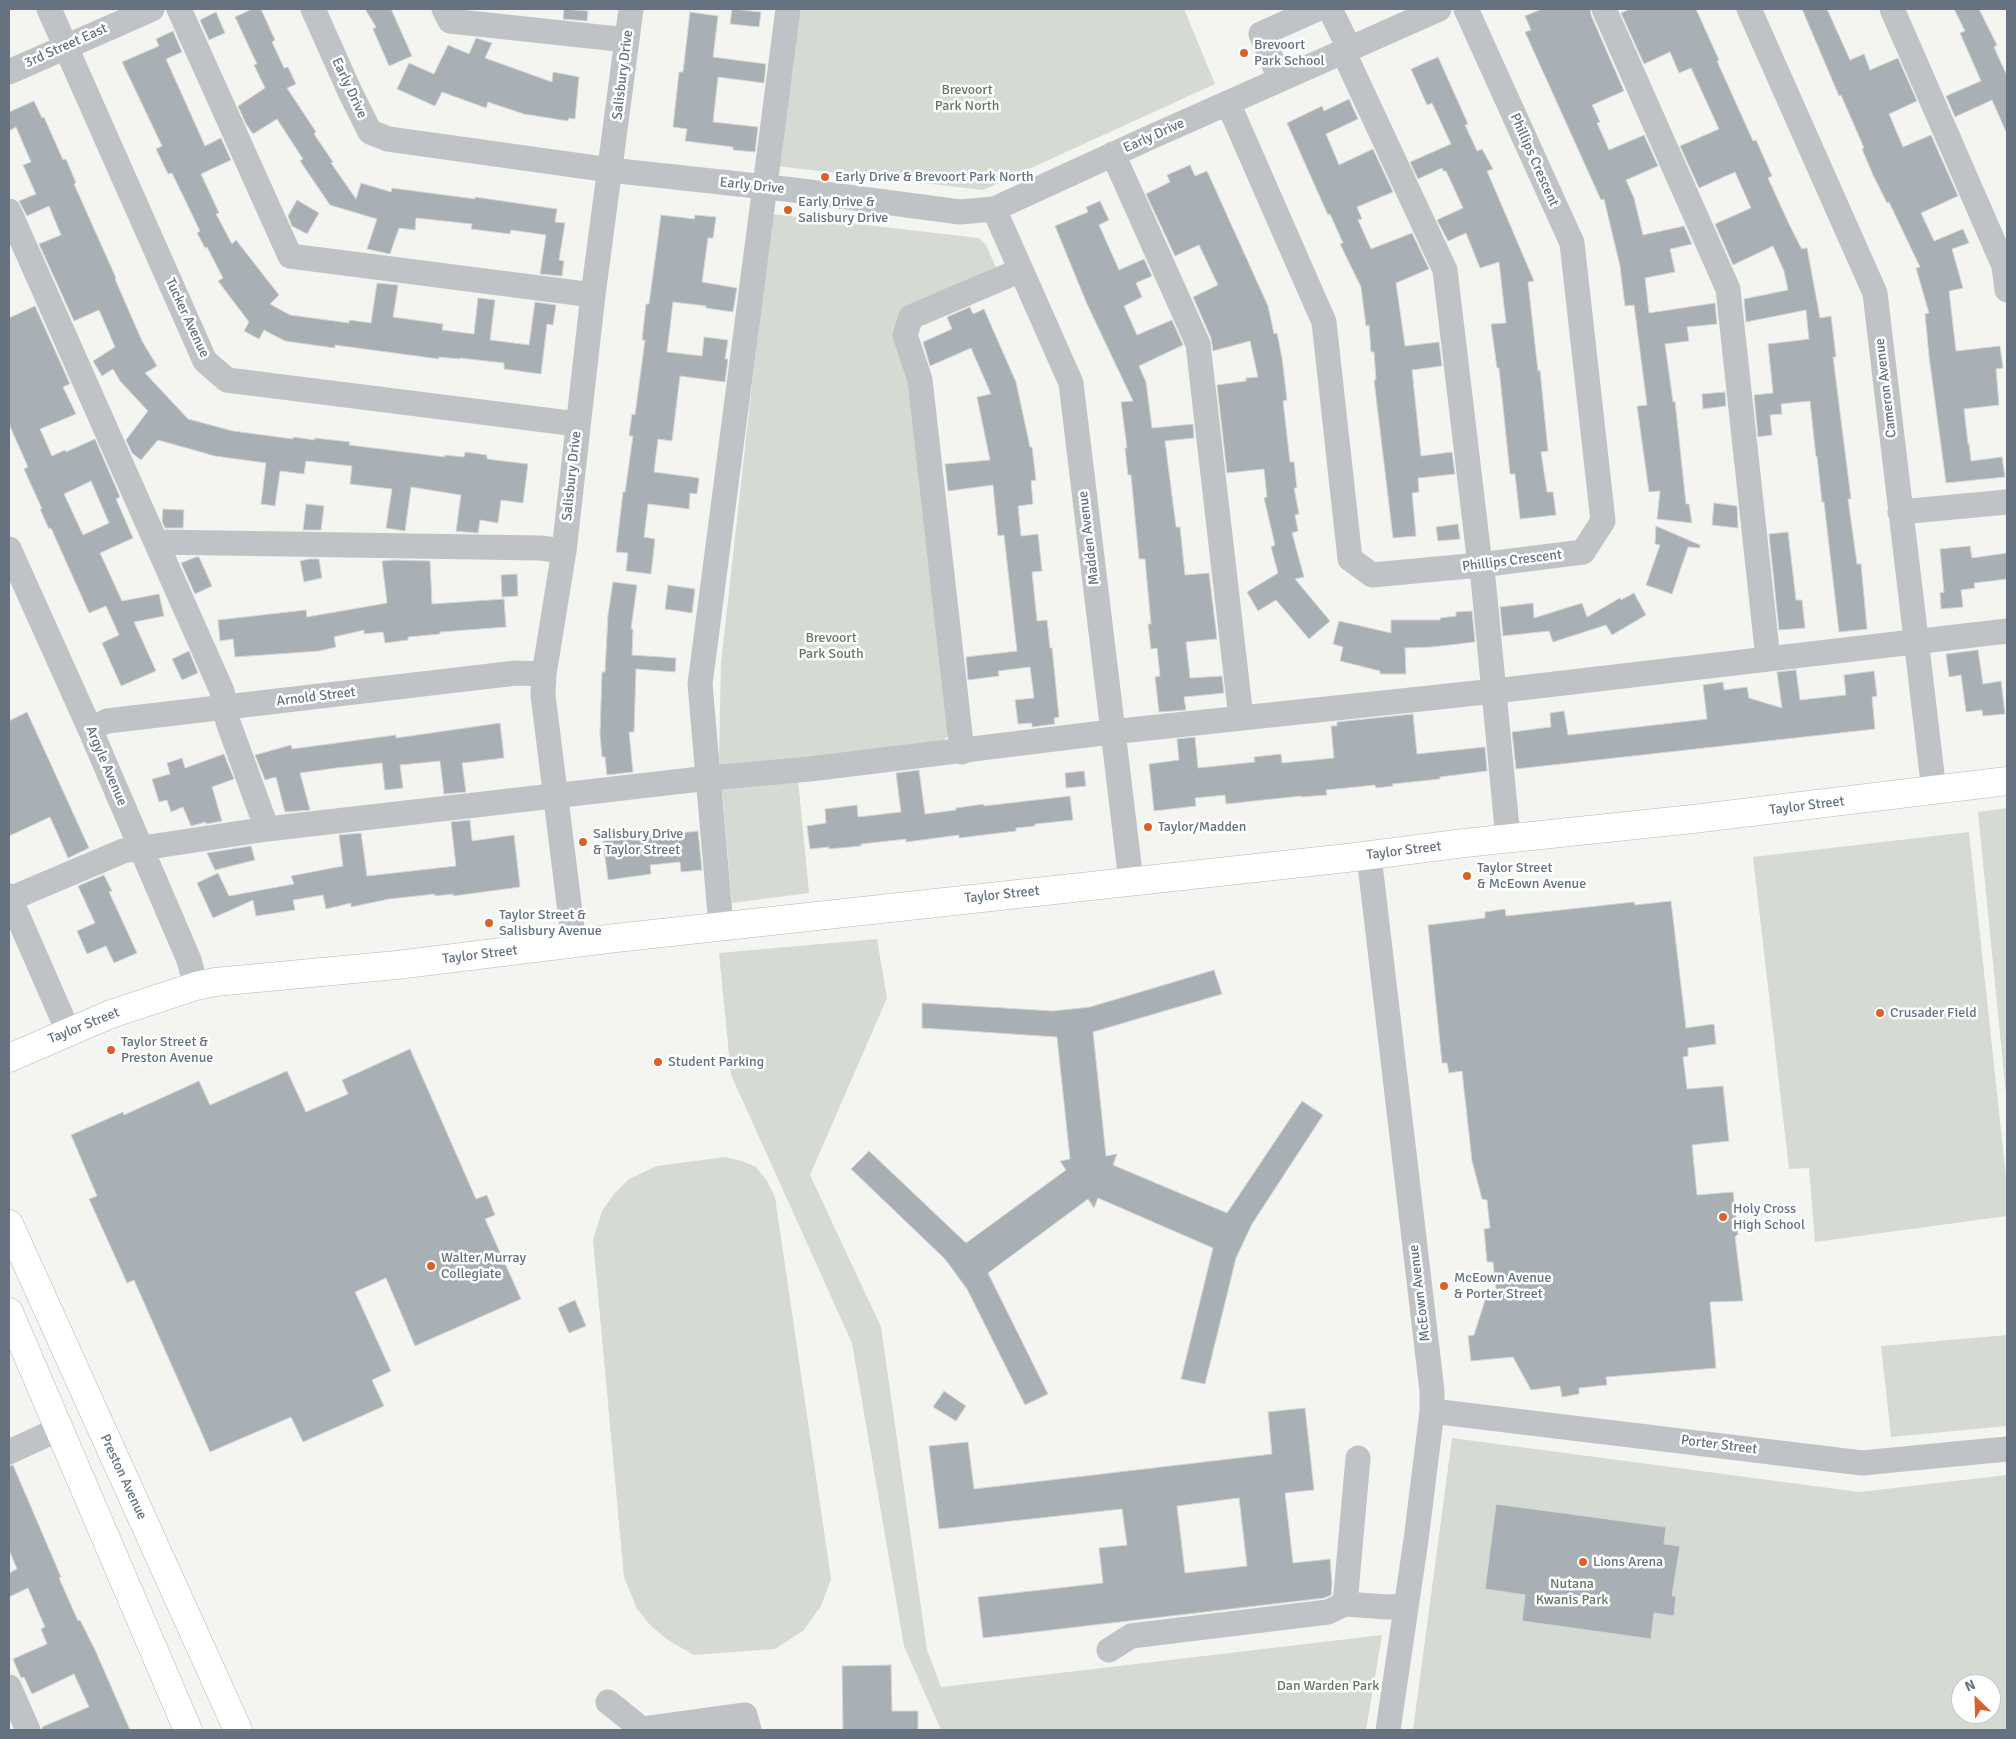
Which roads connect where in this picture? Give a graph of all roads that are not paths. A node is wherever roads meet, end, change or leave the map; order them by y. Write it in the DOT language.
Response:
graph roads {
  1 [pos="49,9"];
  2 [pos="152,9"];
  3 [pos="179,9"];
  4 [pos="313,9"];
  5 [pos="444,9"];
  6 [pos="631,9"];
  7 [pos="788,9"];
  8 [pos="1316,9"];
  9 [pos="1330,9"];
  10 [pos="1439,9"];
  11 [pos="1466,9"];
  12 [pos="1604,9"];
  13 [pos="1749,9"];
  14 [pos="1892,9"];
  15 [pos="627,40"];
  16 [pos="66,46"];
  17 [pos="1346,49"];
  18 [pos="9,72"];
  19 [pos="1280,79"];
  20 [pos="1228,103"];
  21 [pos="1114,154"];
  22 [pos="610,170"];
  23 [pos="766,188"];
  24 [pos="994,209"];
  25 [pos="9,211"];
  26 [pos="1021,270"];
  27 [pos="2007,290"];
  28 [pos="593,295"];
  29 [pos="578,424"];
  30 [pos="2007,502"];
  31 [pos="1900,512"];
  32 [pos="157,542"];
  33 [pos="9,549"];
  34 [pos="564,551"];
  35 [pos="1480,565"];
  36 [pos="2007,631"];
  37 [pos="1915,640"];
  38 [pos="1768,660"];
  39 [pos="544,674"];
  40 [pos="1495,691"];
  41 [pos="224,708"];
  42 [pos="1241,718"];
  43 [pos="90,729"];
  44 [pos="1111,732"];
  45 [pos="962,752"];
  46 [pos="709,778"];
  47 [pos="2007,781"];
  48 [pos="1934,791"];
  49 [pos="554,796"];
  50 [pos="267,829"];
  51 [pos="1508,838"];
  52 [pos="141,848"];
  53 [pos="1369,856"];
  54 [pos="1130,881"];
  55 [pos="10,897"];
  56 [pos="721,926"];
  57 [pos="574,944"];
  58 [pos="196,986"];
  59 [pos="68,1031"];
  60 [pos="9,1058"];
  61 [pos="9,1224"];
  62 [pos="9,1312"];
  63 [pos="1432,1411"];
  64 [pos="59,1429"];
  65 [pos="2007,1448"];
  66 [pos="9,1452"];
  67 [pos="1358,1458"];
  68 [pos="1345,1604"];
  69 [pos="1406,1606"];
  70 [pos="1109,1650"];
  71 [pos="9,1687"];
  72 [pos="608,1702"];
  73 [pos="28,1730"];
  74 [pos="188,1730"];
  75 [pos="238,1730"];
  76 [pos="643,1730"];
  77 [pos="749,1730"];
  78 [pos="1388,1730"];
  1 -- 16 [label="street, Tucker Avenue"];
  2 -- 16 [label="street, 3rd Street East"];
  3 -- 28 [label="street"];
  4 -- 22 [label="street, Early Drive"];
  5 -- 15 [label="street"];
  6 -- 15 [label="street, Salisbury Drive"];
  7 -- 23 [label="street"];
  8 -- 19 [label="street"];
  9 -- 17 [label="street"];
  10 -- 17 [label="street, Early Drive"];
  11 -- 35 [label="street, Phillips Crescent"];
  12 -- 38 [label="street"];
  13 -- 31 [label="street, Cameron Avenue"];
  14 -- 27 [label="street"];
  15 -- 22 [label="street, Salisbury Drive"];
  16 -- 18 [label="street, 3rd Street East"];
  16 -- 29 [label="street, Tucker Avenue"];
  17 -- 19 [label="street, Early Drive"];
  17 -- 35 [label="street"];
  19 -- 20 [label="street, Early Drive"];
  20 -- 21 [label="street, Early Drive"];
  20 -- 35 [label="street, Phillips Crescent"];
  21 -- 24 [label="street, Early Drive"];
  21 -- 42 [label="street"];
  22 -- 23 [label="street, Early Drive"];
  22 -- 28 [label="street, Salisbury Drive"];
  23 -- 24 [label="street, Early Drive"];
  23 -- 46 [label="street"];
  24 -- 26 [label="street, Madden Avenue"];
  25 -- 32 [label="street"];
  26 -- 44 [label="street, Madden Avenue"];
  26 -- 45 [label="street"];
  28 -- 29 [label="street, Salisbury Drive"];
  29 -- 34 [label="street, Salisbury Drive"];
  30 -- 31 [label="street"];
  31 -- 37 [label="street, Cameron Avenue"];
  32 -- 34 [label="street"];
  32 -- 41 [label="street"];
  33 -- 43 [label="street, Argyle Avenue"];
  34 -- 39 [label="street, Salisbury Drive"];
  35 -- 40 [label="street"];
  36 -- 37 [label="street"];
  37 -- 38 [label="street"];
  37 -- 48 [label="street, Cameron Avenue"];
  38 -- 40 [label="street"];
  39 -- 41 [label="street, Arnold Street"];
  39 -- 49 [label="street, Salisbury Drive"];
  40 -- 42 [label="street"];
  40 -- 51 [label="street"];
  41 -- 43 [label="street, Arnold Street"];
  41 -- 50 [label="street"];
  42 -- 44 [label="street"];
  43 -- 52 [label="street, Argyle Avenue"];
  44 -- 45 [label="street"];
  44 -- 54 [label="street, Madden Avenue"];
  45 -- 46 [label="street"];
  46 -- 49 [label="street"];
  46 -- 56 [label="street"];
  47 -- 48 [label="main road, Taylor Street"];
  48 -- 51 [label="main road, Taylor Street"];
  49 -- 50 [label="street"];
  49 -- 57 [label="street, Salisbury Drive"];
  50 -- 52 [label="street"];
  51 -- 53 [label="main road, Taylor Street"];
  52 -- 55 [label="street"];
  52 -- 58 [label="street, Argyle Avenue"];
  53 -- 54 [label="main road, Taylor Street"];
  53 -- 63 [label="street, McEown Avenue"];
  54 -- 56 [label="main road, Taylor Street"];
  55 -- 59 [label="street"];
  56 -- 57 [label="main road, Taylor Street"];
  57 -- 58 [label="main road, Taylor Street"];
  58 -- 59 [label="main road, Taylor Street"];
  59 -- 60 [label="main road, Taylor Street"];
  61 -- 75 [label="main road, Preston Avenue"];
  62 -- 64 [label="main road"];
  63 -- 65 [label="street, Porter Street"];
  63 -- 69 [label="street, McEown Avenue"];
  64 -- 66 [label="street"];
  64 -- 74 [label="main road"];
  67 -- 68 [label="street"];
  68 -- 69 [label="street"];
  68 -- 70 [label="street"];
  69 -- 78 [label="street, McEown Avenue"];
  71 -- 73 [label="street"];
  72 -- 76 [label="street"];
  76 -- 77 [label="street"];
}
